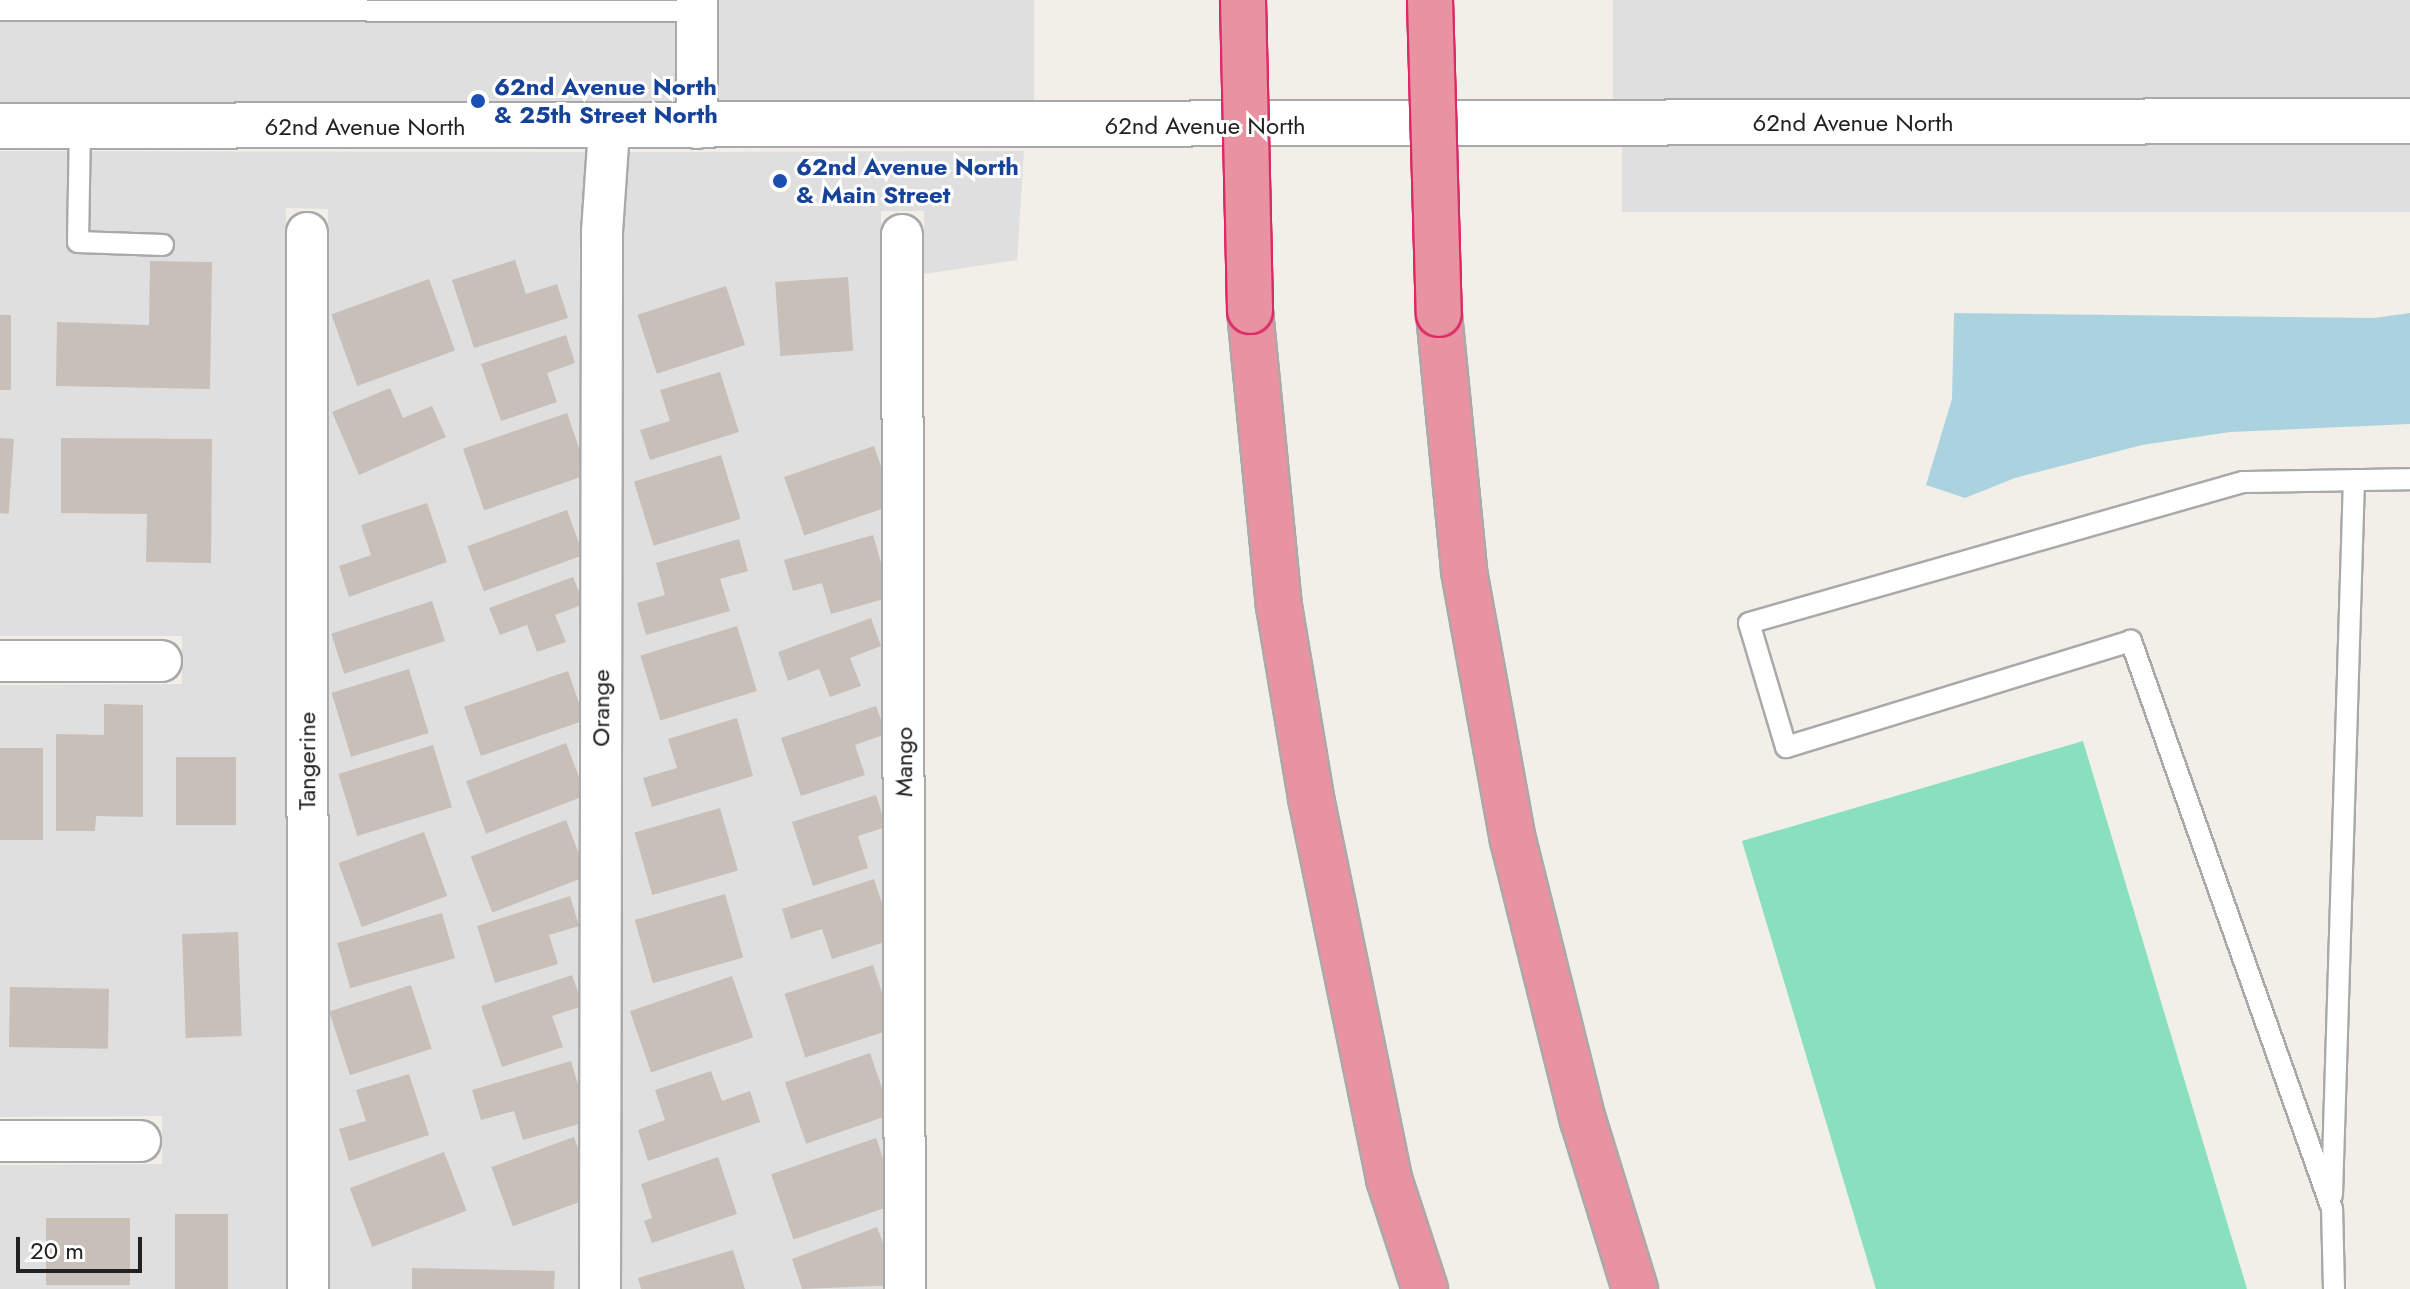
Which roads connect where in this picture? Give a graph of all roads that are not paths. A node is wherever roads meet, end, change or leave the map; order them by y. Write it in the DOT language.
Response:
graph roads {
  1 [pos="1243,0"];
  2 [pos="1430,0"];
  3 [pos="697,5"];
  4 [pos="0,10"];
  5 [pos="2410,121"];
  6 [pos="0,126"];
  7 [pos="80,127"];
  8 [pos="609,128"];
  9 [pos="697,128"];
  10 [pos="307,233"];
  11 [pos="902,235"];
  12 [pos="163,245"];
  13 [pos="2410,479"];
  14 [pos="2354,480"];
  15 [pos="0,661"];
  16 [pos="161,661"];
  17 [pos="0,1141"];
  18 [pos="140,1141"];
  19 [pos="2332,1209"];
  20 [pos="308,1289"];
  21 [pos="600,1289"];
  22 [pos="905,1289"];
  23 [pos="1425,1289"];
  24 [pos="1635,1289"];
  25 [pos="2334,1289"];
  1 -- 23 [label="highway, bridge"];
  2 -- 24 [label="highway, bridge"];
  3 -- 4 [label="lane"];
  3 -- 9 [label="street"];
  5 -- 9 [label="street, 62nd Avenue North"];
  6 -- 7 [label="street, 62nd Avenue North"];
  7 -- 8 [label="street, 62nd Avenue North"];
  7 -- 12 [label="lane"];
  8 -- 9 [label="street, 62nd Avenue North"];
  8 -- 21 [label="street, Orange"];
  10 -- 20 [label="street, Tangerine"];
  11 -- 22 [label="street, Mango"];
  13 -- 14 [label="lane"];
  14 -- 19 [label="lane"];
  14 -- 19 [label="lane"];
  15 -- 16 [label="street"];
  17 -- 18 [label="street"];
  19 -- 25 [label="lane"];
}
